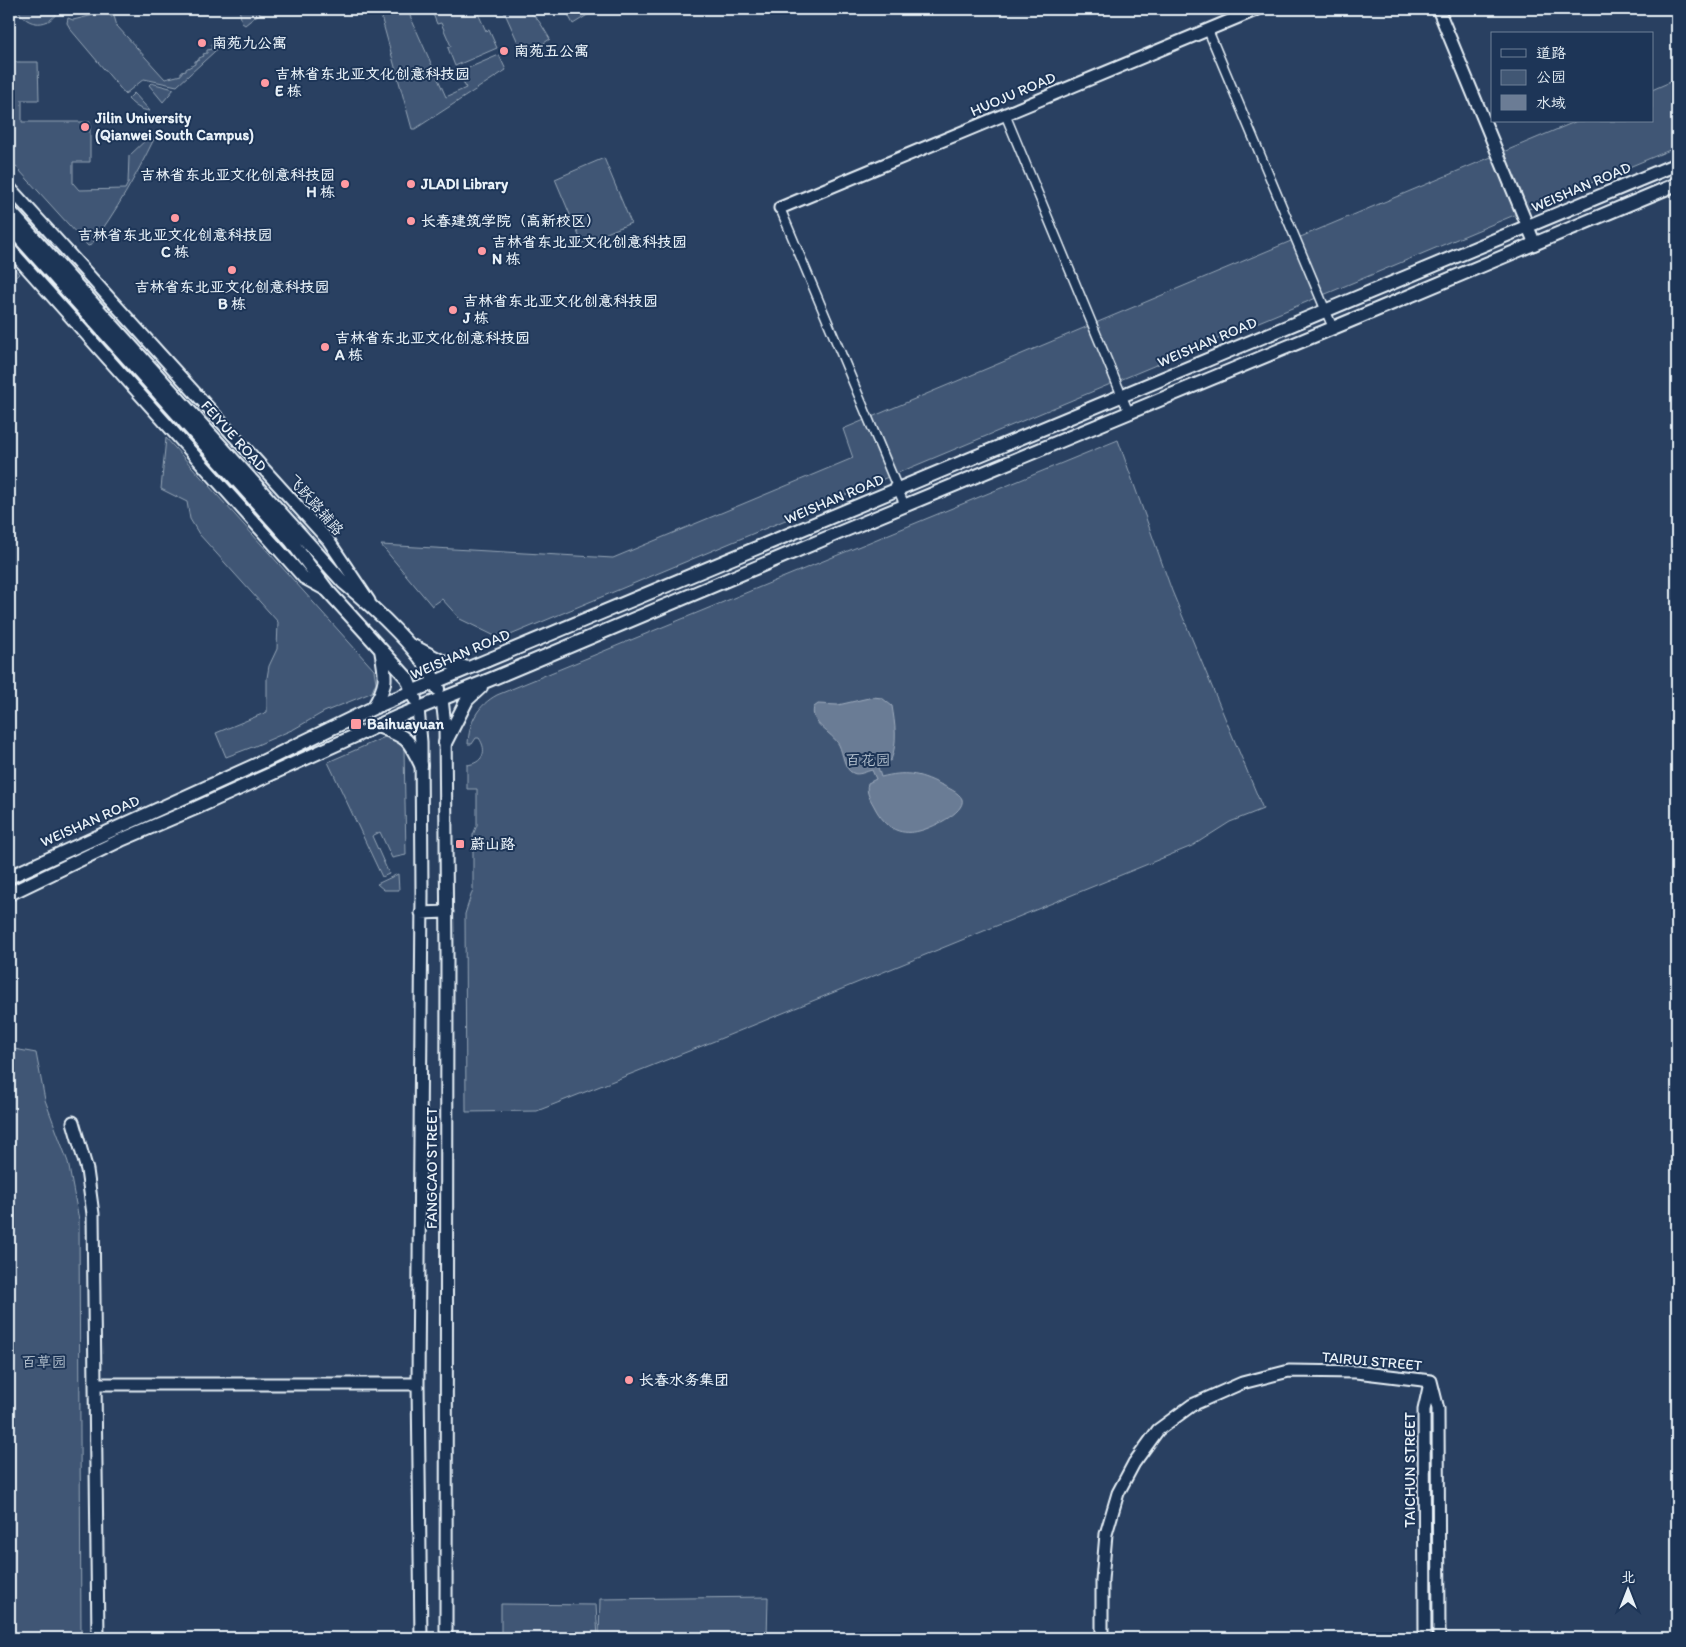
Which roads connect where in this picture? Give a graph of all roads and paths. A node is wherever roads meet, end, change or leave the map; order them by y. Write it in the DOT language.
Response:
graph roads {
  1 [pos="1258,9"];
  2 [pos="1438,9"];
  3 [pos="1208,30"];
  4 [pos="1005,114"];
  5 [pos="1677,164"];
  6 [pos="1677,184"];
  7 [pos="9,187"];
  8 [pos="780,208"];
  9 [pos="9,210"];
  10 [pos="9,226"];
  11 [pos="1528,227"];
  12 [pos="1535,244"];
  13 [pos="9,248"];
  14 [pos="1326,310"];
  15 [pos="1334,328"];
  16 [pos="138,331"];
  17 [pos="149,366"];
  18 [pos="1122,396"];
  19 [pos="1129,413"];
  20 [pos="192,414"];
  21 [pos="220,422"];
  22 [pos="898,490"];
  23 [pos="905,506"];
  24 [pos="328,590"];
  25 [pos="371,605"];
  26 [pos="406,642"];
  27 [pos="381,650"];
  28 [pos="468,668"];
  29 [pos="489,680"];
  30 [pos="436,682"];
  31 [pos="413,692"];
  32 [pos="442,699"];
  33 [pos="372,708"];
  34 [pos="418,708"];
  35 [pos="378,726"];
  36 [pos="445,743"];
  37 [pos="421,765"];
  38 [pos="9,877"];
  39 [pos="9,894"];
  40 [pos="447,912"];
  41 [pos="421,913"];
  42 [pos="73,1122"];
  43 [pos="1430,1381"];
  44 [pos="96,1384"];
  45 [pos="418,1384"];
  46 [pos="98,1638"];
  47 [pos="421,1638"];
  48 [pos="446,1638"];
  49 [pos="1102,1638"];
  50 [pos="1425,1638"];
  51 [pos="1439,1638"];
  1 -- 3 [label="street, HUOJU ROAD"];
  2 -- 11 [label="street"];
  3 -- 4 [label="street, HUOJU ROAD"];
  3 -- 14 [label="street"];
  4 -- 8 [label="street, HUOJU ROAD"];
  4 -- 18 [label="street"];
  5 -- 11 [label="main road, WEISHAN ROAD"];
  6 -- 12 [label="main road, WEISHAN ROAD"];
  7 -- 16 [label="street, 飞跃路辅路"];
  8 -- 22 [label="street"];
  9 -- 17 [label="main road, FEIYUE ROAD"];
  10 -- 24 [label="main road, FEIYUE ROAD"];
  11 -- 12 [label="street"];
  11 -- 14 [label="main road, WEISHAN ROAD"];
  12 -- 15 [label="main road, WEISHAN ROAD"];
  13 -- 24 [label="street"];
  14 -- 15 [label="street"];
  14 -- 18 [label="main road, WEISHAN ROAD"];
  15 -- 19 [label="main road, WEISHAN ROAD"];
  16 -- 17 [label="street"];
  16 -- 21 [label="street, 飞跃路辅路"];
  17 -- 20 [label="main road, FEIYUE ROAD"];
  18 -- 19 [label="street"];
  18 -- 22 [label="main road, WEISHAN ROAD"];
  19 -- 23 [label="main road, WEISHAN ROAD"];
  20 -- 21 [label="street"];
  20 -- 25 [label="main road, FEIYUE ROAD"];
  21 -- 25 [label="street, 飞跃路辅路"];
  22 -- 23 [label="street"];
  22 -- 28 [label="main road, WEISHAN ROAD"];
  23 -- 29 [label="main road, WEISHAN ROAD"];
  24 -- 27 [label="main road, FEIYUE ROAD"];
  25 -- 26 [label="main road, FEIYUE ROAD"];
  26 -- 28 [label="main road"];
  26 -- 30 [label="main road, FEIYUE ROAD"];
  27 -- 31 [label="main road, FEIYUE ROAD"];
  27 -- 33 [label="main road"];
  28 -- 30 [label="main road, WEISHAN ROAD"];
  29 -- 32 [label="main road, WEISHAN ROAD"];
  29 -- 36 [label="main road"];
  30 -- 31 [label="main road, WEISHAN ROAD"];
  30 -- 32 [label="main road, FEIYUE ROAD"];
  31 -- 33 [label="main road, WEISHAN ROAD"];
  31 -- 34 [label="main road, FEIYUE ROAD"];
  32 -- 34 [label="main road, WEISHAN ROAD"];
  32 -- 36 [label="street, FANGCAO STREET"];
  33 -- 38 [label="main road, WEISHAN ROAD"];
  34 -- 35 [label="main road, WEISHAN ROAD"];
  34 -- 37 [label="street, FANGCAO STREET"];
  35 -- 37 [label="main road"];
  35 -- 39 [label="main road, WEISHAN ROAD"];
  36 -- 40 [label="street, FANGCAO STREET"];
  37 -- 41 [label="street, FANGCAO STREET"];
  40 -- 41 [label="street"];
  40 -- 48 [label="street, FANGCAO STREET"];
  41 -- 45 [label="street, FANGCAO STREET"];
  42 -- 44 [label="street"];
  43 -- 49 [label="street, TAIRUI STREET"];
  43 -- 50 [label="street, TAICHUN STREET"];
  43 -- 51 [label="street, TAICHUN STREET"];
  44 -- 45 [label="street"];
  44 -- 46 [label="street"];
  45 -- 47 [label="street, FANGCAO STREET"];
}
